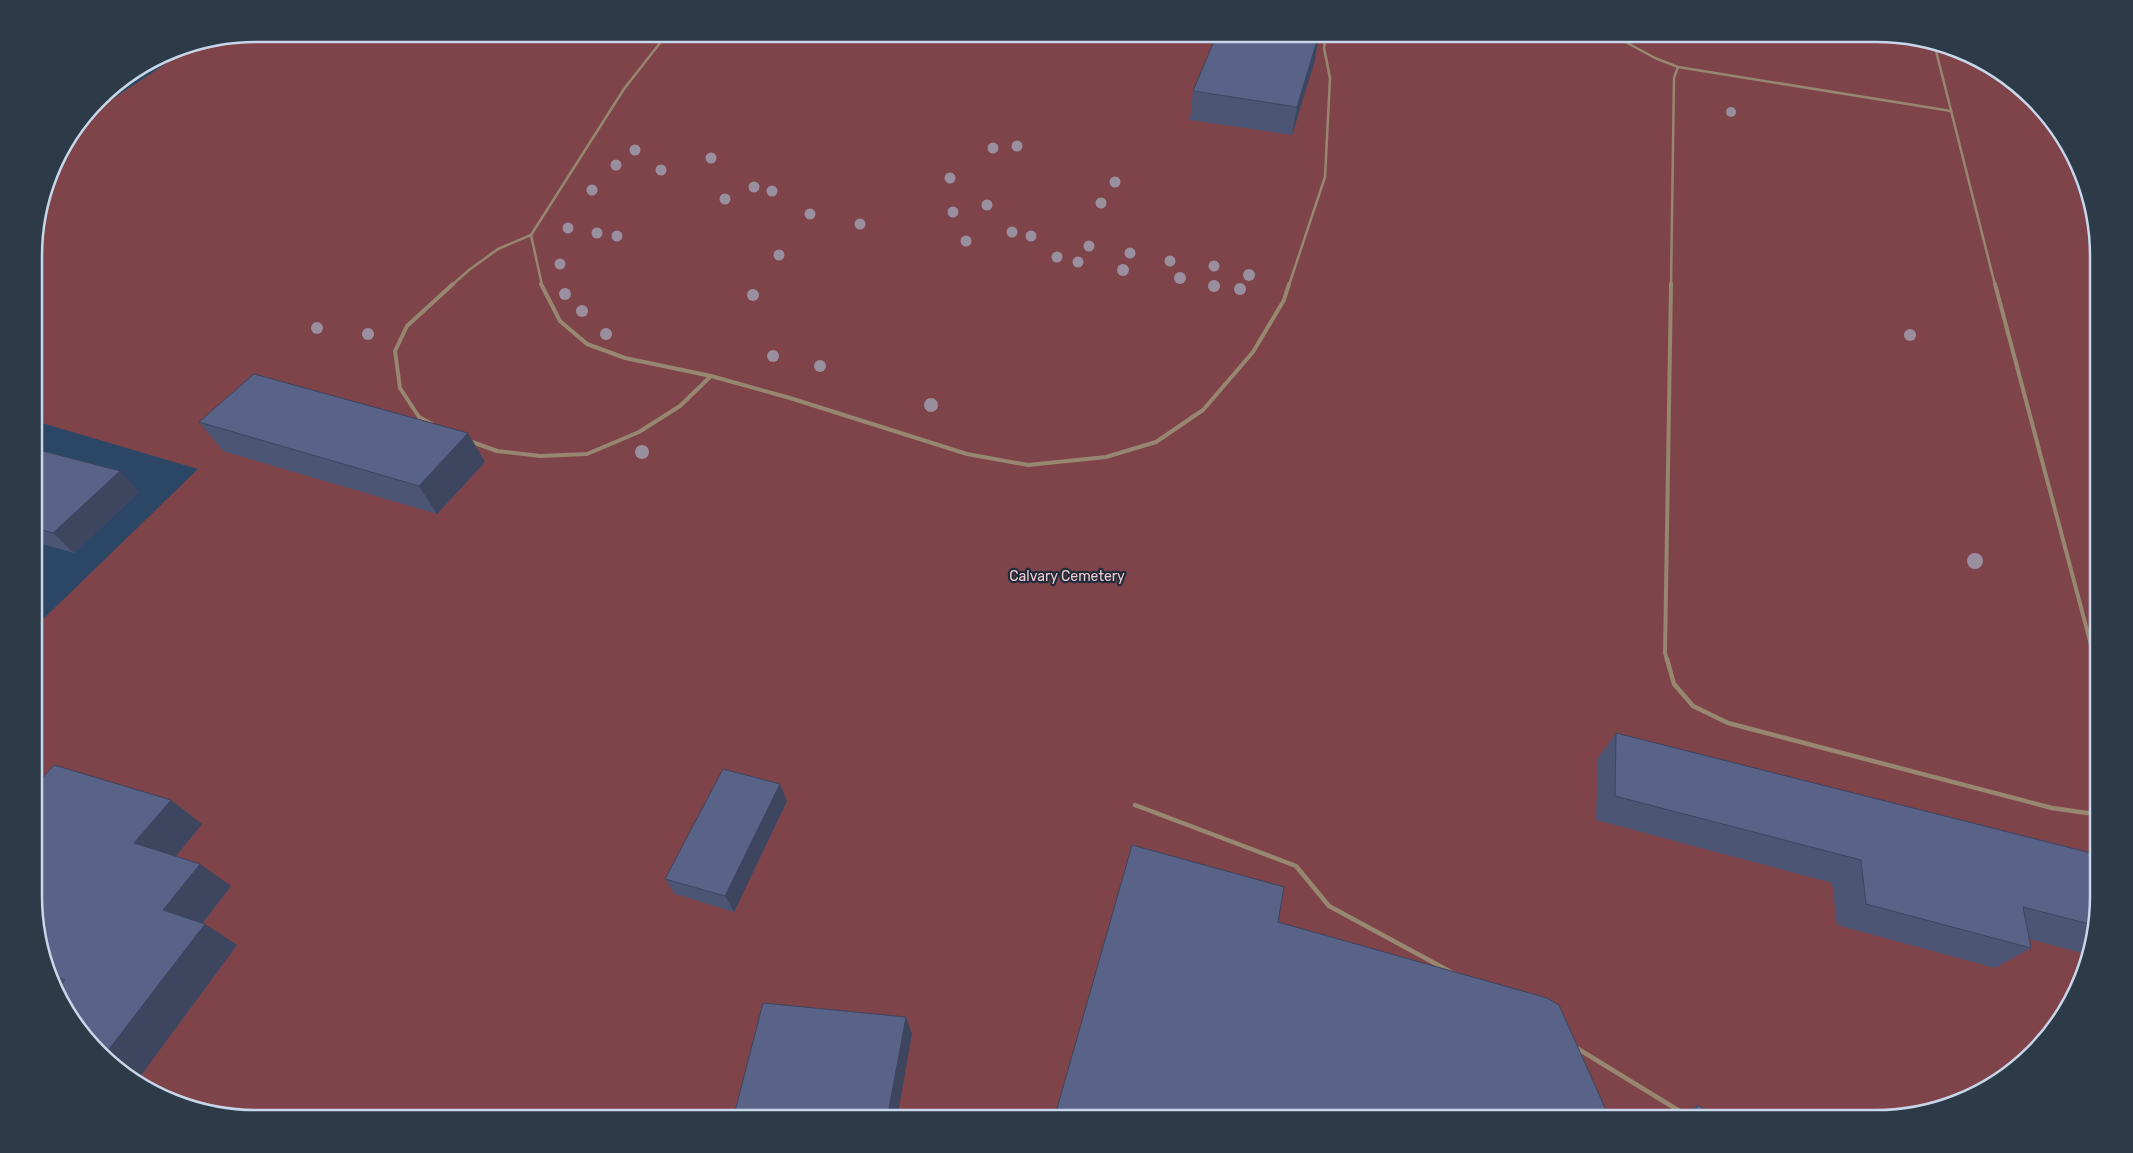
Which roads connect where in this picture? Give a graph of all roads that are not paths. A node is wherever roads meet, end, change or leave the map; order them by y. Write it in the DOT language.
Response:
graph roads {
  1 [pos="661,42"];
  2 [pos="1325,42"];
  3 [pos="1626,42"];
  4 [pos="1936,51"];
  5 [pos="1678,67"];
  6 [pos="1951,111"];
  7 [pos="531,235"];
  8 [pos="711,376"];
  9 [pos="433,425"];
  10 [pos="463,440"];
  11 [pos="2090,642"];
  12 [pos="1135,805"];
  13 [pos="2090,812"];
  14 [pos="1458,976"];
  15 [pos="1567,1043"];
  16 [pos="1678,1110"];
  1 -- 7 [label="lane"];
  2 -- 8 [label="lane"];
  3 -- 5 [label="lane"];
  4 -- 6 [label="lane"];
  5 -- 6 [label="lane"];
  5 -- 13 [label="lane"];
  6 -- 11 [label="lane"];
  7 -- 8 [label="lane"];
  7 -- 9 [label="lane"];
  8 -- 10 [label="lane"];
  12 -- 14 [label="lane"];
  15 -- 16 [label="lane"];
}
